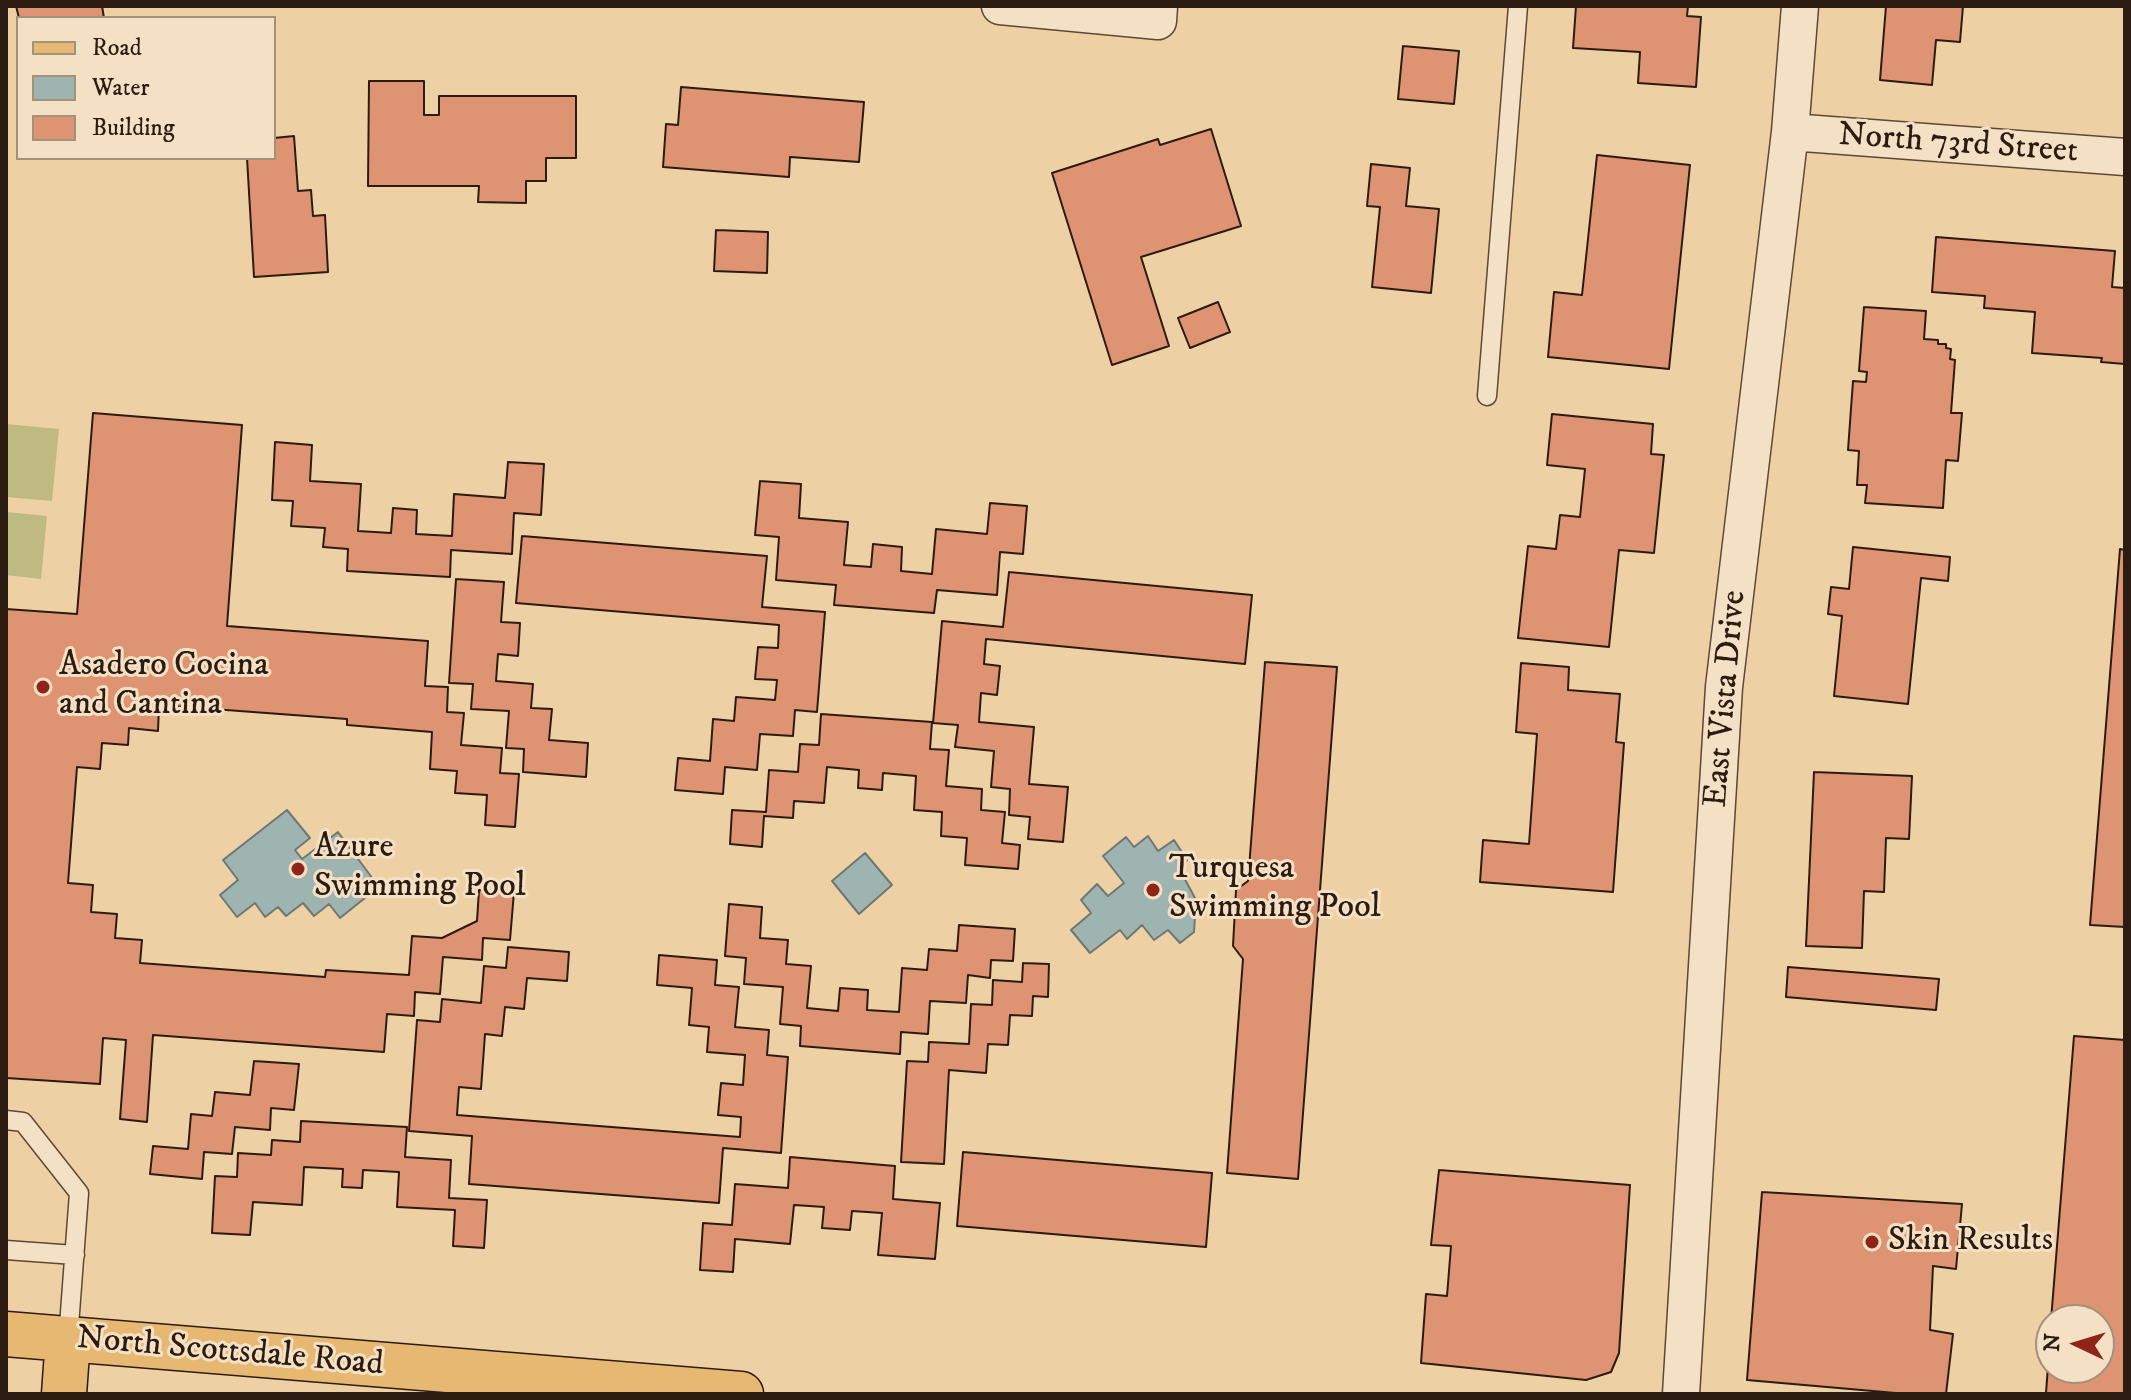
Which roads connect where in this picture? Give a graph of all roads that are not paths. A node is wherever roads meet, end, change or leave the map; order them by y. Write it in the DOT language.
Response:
graph roads {
  1 [pos="1000,6"];
  2 [pos="1518,6"];
  3 [pos="1800,6"];
  4 [pos="1159,13"];
  5 [pos="1790,132"];
  6 [pos="2125,157"];
  7 [pos="1487,396"];
  8 [pos="6,1120"];
  9 [pos="6,1250"];
  10 [pos="75,1255"];
  11 [pos="6,1334"];
  12 [pos="68,1339"];
  13 [pos="344,1378"];
  14 [pos="64,1394"];
  15 [pos="741,1394"];
  16 [pos="1681,1394"];
  1 -- 4 [label="street"];
  2 -- 7 [label="lane"];
  3 -- 5 [label="street, East Vista Drive"];
  5 -- 6 [label="street, North 73rd Street"];
  5 -- 16 [label="street, East Vista Drive"];
  8 -- 10 [label="lane"];
  9 -- 10 [label="lane"];
  10 -- 12 [label="lane"];
  11 -- 12 [label="main road, North Scottsdale Road"];
  12 -- 13 [label="main road, North Scottsdale Road"];
  12 -- 14 [label="main road"];
  13 -- 15 [label="main road, North Scottsdale Road"];
}
